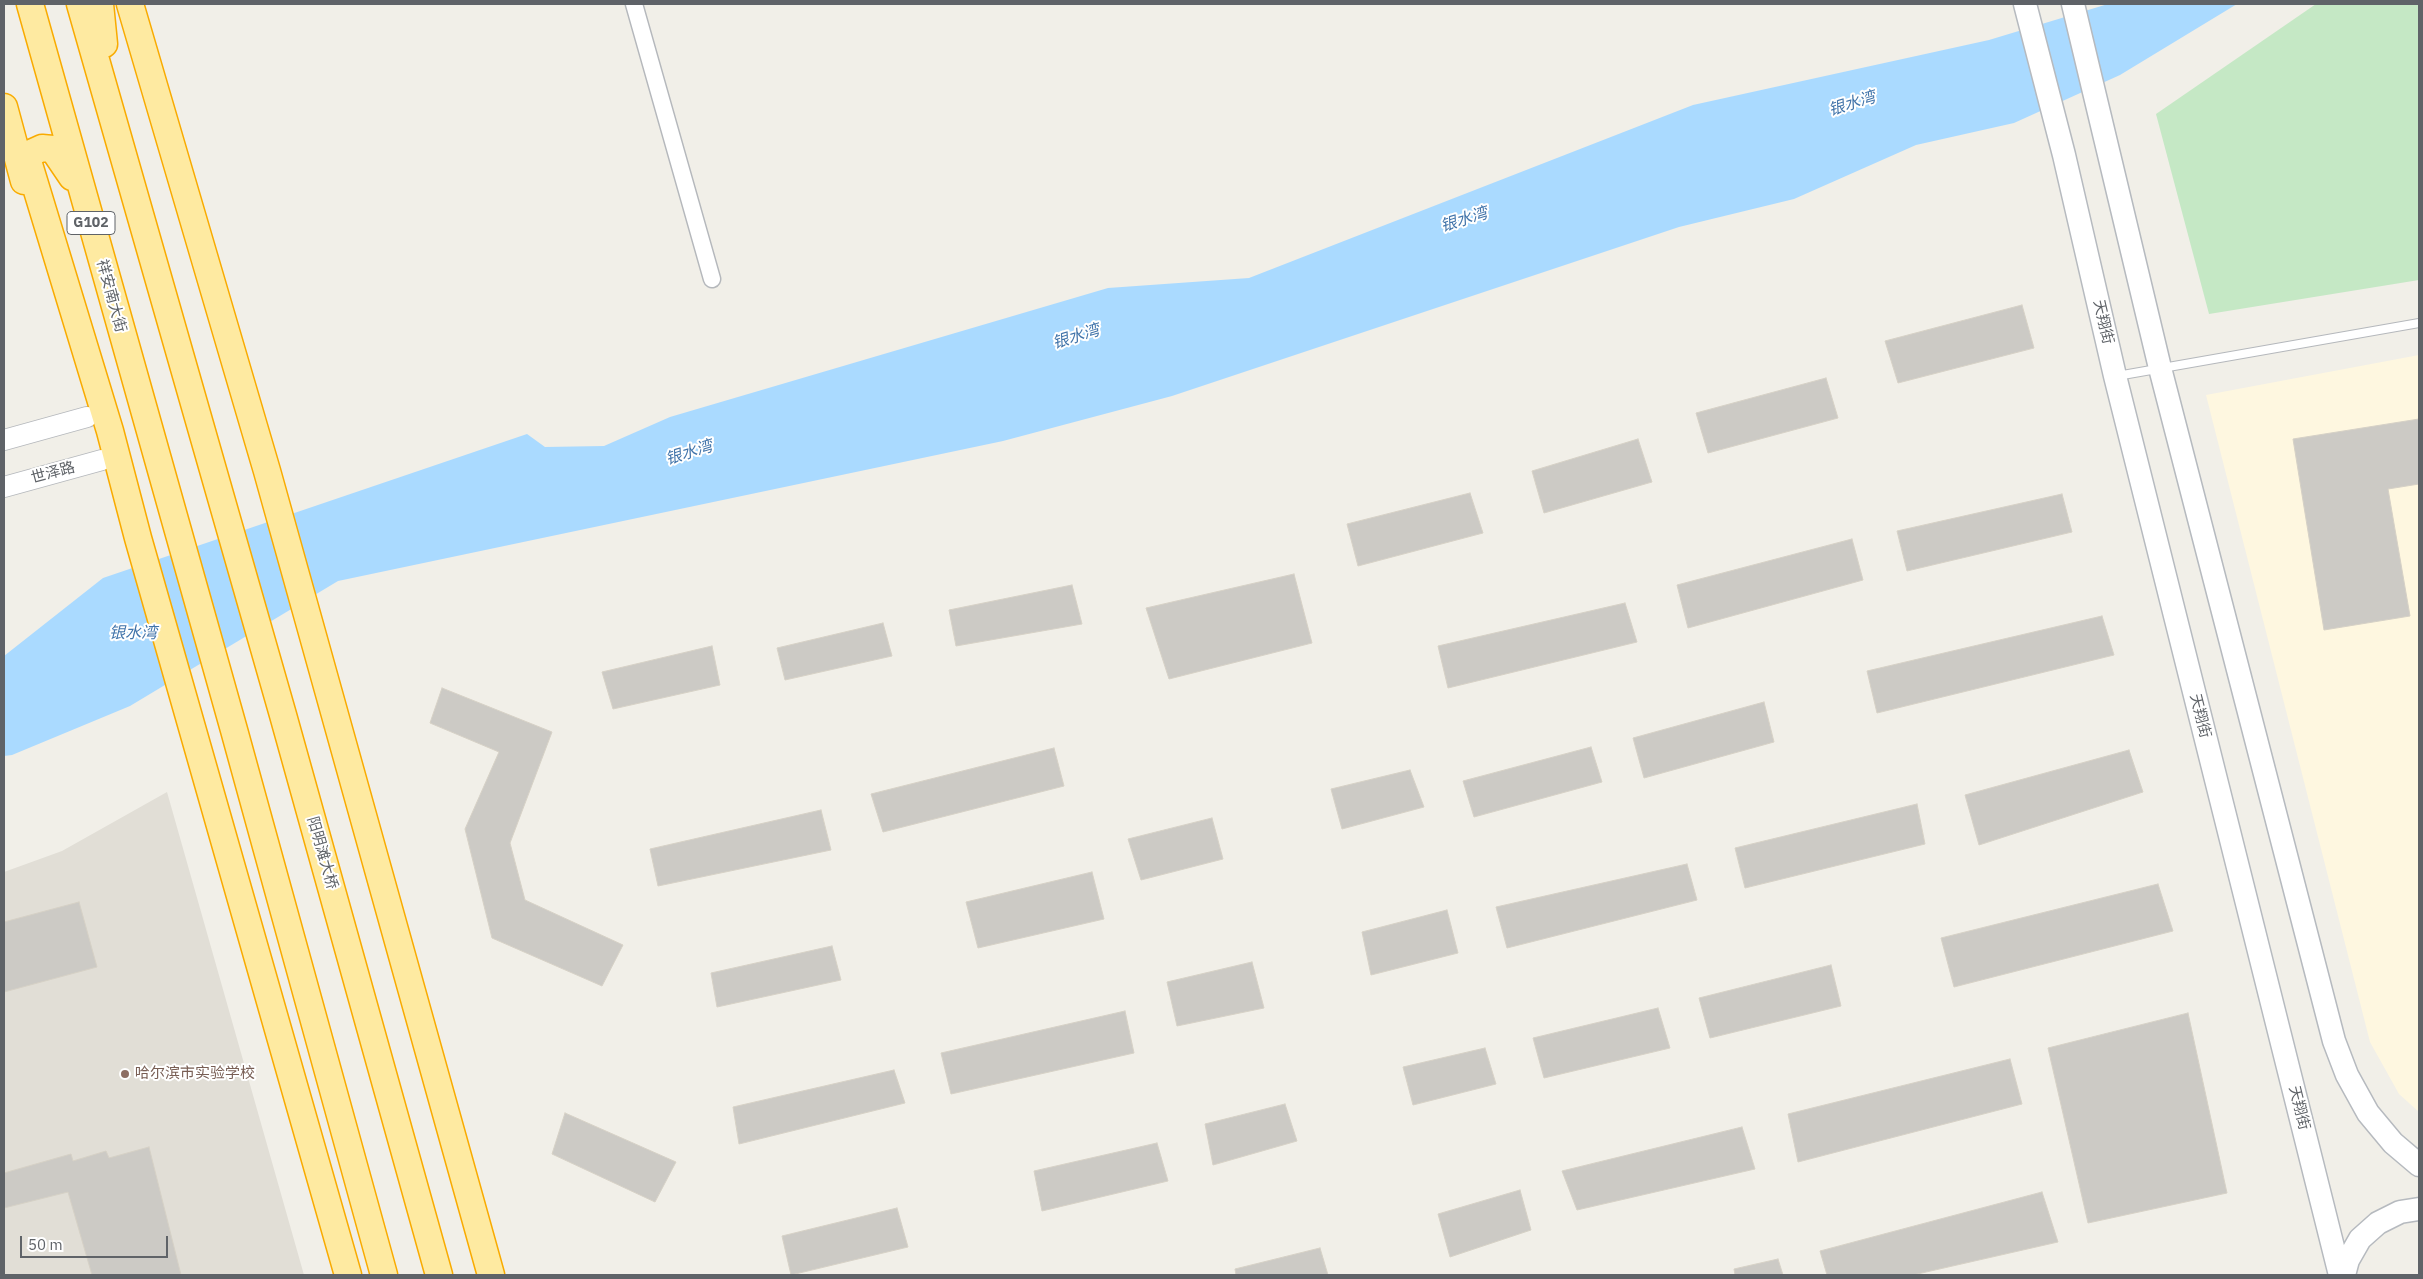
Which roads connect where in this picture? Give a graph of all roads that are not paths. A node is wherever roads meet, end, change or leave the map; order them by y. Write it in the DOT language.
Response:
graph roads {
  1 [pos="10,4"];
  2 [pos="30,4"];
  3 [pos="80,4"];
  4 [pos="100,4"];
  5 [pos="130,4"];
  6 [pos="634,4"];
  7 [pos="2073,4"];
  8 [pos="2026,9"];
  9 [pos="53,88"];
  10 [pos="4,107"];
  11 [pos="111,112"];
  12 [pos="83,194"];
  13 [pos="712,279"];
  14 [pos="2419,323"];
  15 [pos="2160,368"];
  16 [pos="2115,376"];
  17 [pos="88,417"];
  18 [pos="4,440"];
  19 [pos="102,460"];
  20 [pos="4,487"];
  21 [pos="131,541"];
  22 [pos="187,735"];
  23 [pos="2419,1164"];
  24 [pos="2419,1209"];
  25 [pos="334,1275"];
  26 [pos="348,1275"];
  27 [pos="384,1275"];
  28 [pos="440,1275"];
  29 [pos="491,1275"];
  30 [pos="2340,1275"];
  31 [pos="2344,1275"];
  1 -- 9 [label="highway"];
  2 -- 9 [label="highway, 祥安南大街 / G102"];
  3 -- 11 [label="highway"];
  4 -- 11 [label="highway"];
  5 -- 29 [label="highway"];
  6 -- 13 [label="street"];
  7 -- 15 [label="main road"];
  8 -- 16 [label="main road, 天翔街"];
  9 -- 12 [label="highway, 祥安南大街 / G102"];
  10 -- 17 [label="highway"];
  11 -- 28 [label="highway, 阳明滩大桥"];
  12 -- 21 [label="highway"];
  12 -- 27 [label="highway, 祥安南大街 / G102"];
  14 -- 15 [label="lane"];
  15 -- 16 [label="lane"];
  15 -- 23 [label="main road"];
  16 -- 30 [label="main road, 天翔街"];
  17 -- 18 [label="street"];
  17 -- 19 [label="highway"];
  19 -- 20 [label="street, 世泽路"];
  19 -- 21 [label="highway"];
  21 -- 22 [label="highway"];
  22 -- 25 [label="highway"];
  22 -- 26 [label="highway"];
  24 -- 31 [label="main road"];
}
